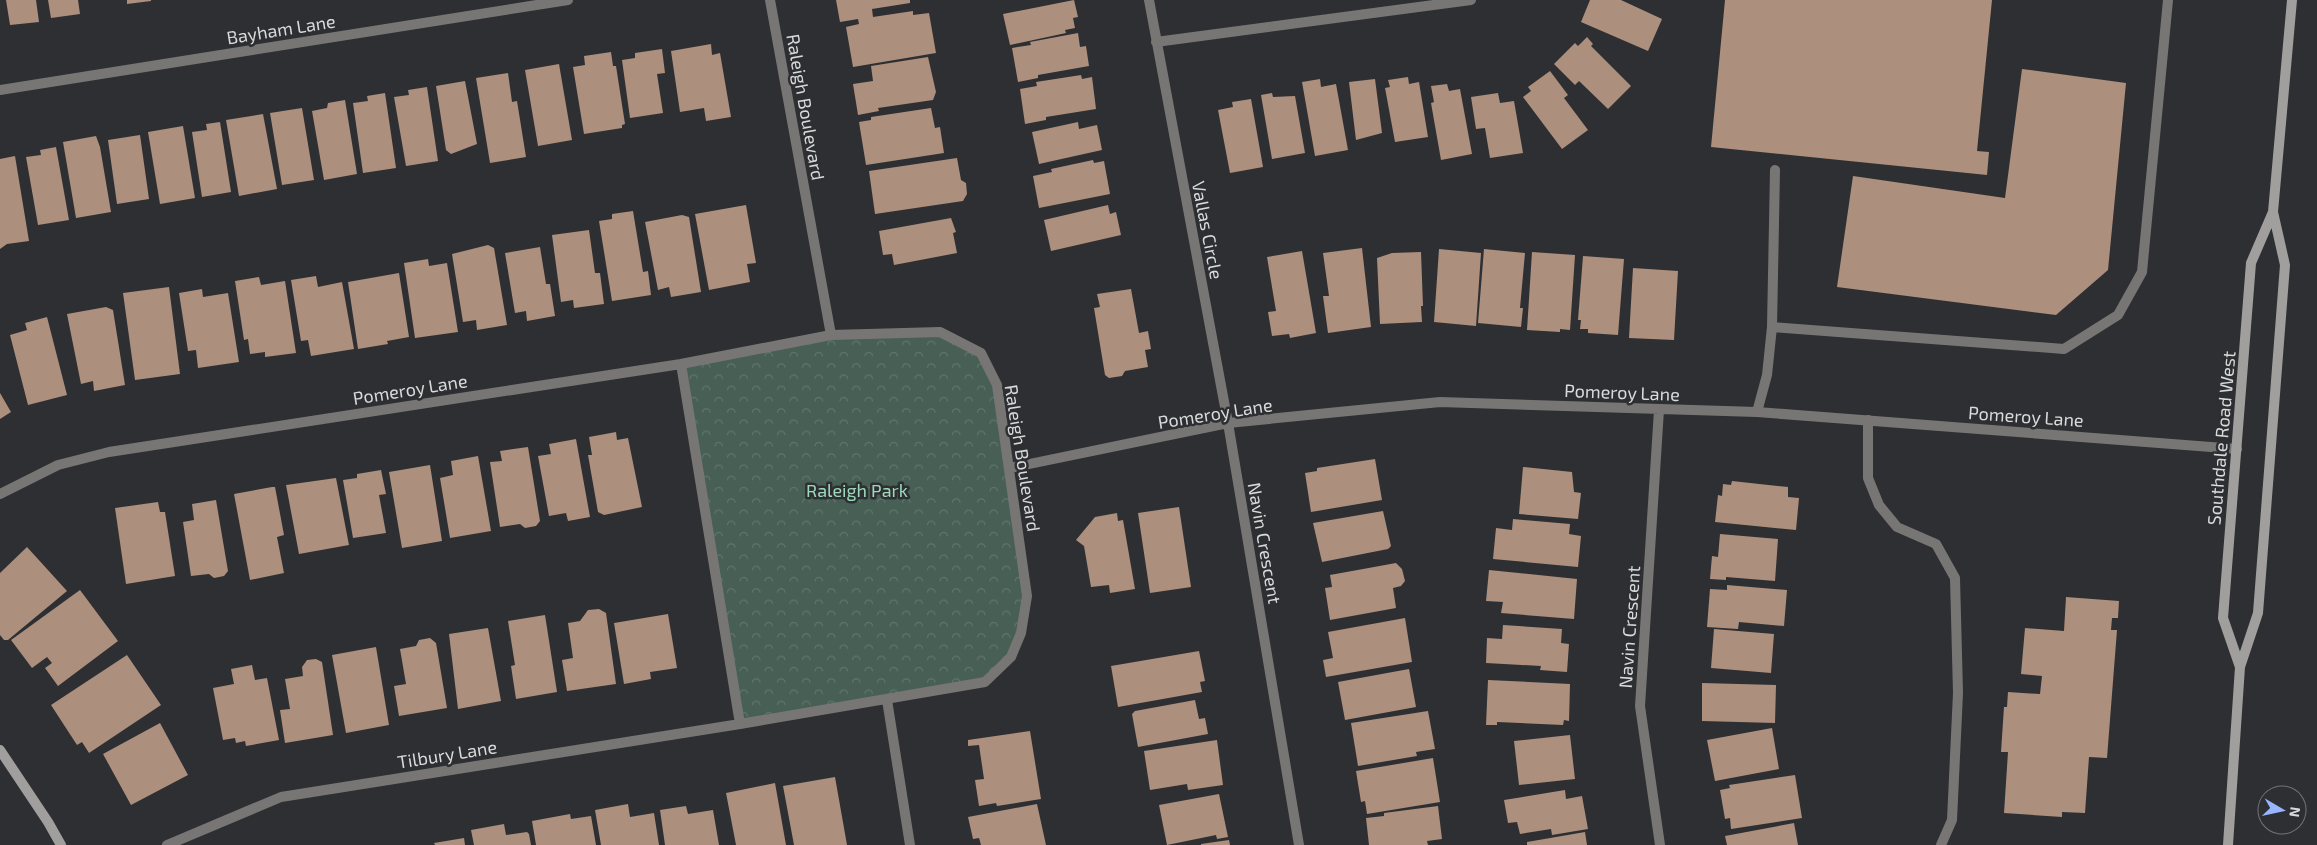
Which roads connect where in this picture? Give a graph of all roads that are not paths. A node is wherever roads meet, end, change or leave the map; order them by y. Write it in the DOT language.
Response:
graph roads {
  1 [pos="568,0"];
  2 [pos="770,0"];
  3 [pos="1149,0"];
  4 [pos="1471,0"];
  5 [pos="2168,0"];
  6 [pos="2292,0"];
  7 [pos="1156,42"];
  8 [pos="0,90"];
  9 [pos="1775,170"];
  10 [pos="2273,212"];
  11 [pos="1772,327"];
  12 [pos="831,335"];
  13 [pos="681,364"];
  14 [pos="1659,410"];
  15 [pos="1757,412"];
  16 [pos="1868,420"];
  17 [pos="1228,423"];
  18 [pos="2237,449"];
  19 [pos="1010,468"];
  20 [pos="0,494"];
  21 [pos="2240,667"];
  22 [pos="887,700"];
  23 [pos="740,724"];
  24 [pos="0,750"];
  25 [pos="61,845"];
  26 [pos="167,845"];
  27 [pos="910,845"];
  28 [pos="1300,845"];
  29 [pos="1660,845"];
  30 [pos="1941,845"];
  31 [pos="2228,845"];
  1 -- 8 [label="street, Bayham Lane"];
  2 -- 12 [label="street, Raleigh Boulevard"];
  3 -- 7 [label="street, Vallas Circle"];
  4 -- 7 [label="street"];
  5 -- 11 [label="street"];
  6 -- 10 [label="main road, Southdale Road West"];
  7 -- 17 [label="street, Vallas Circle"];
  9 -- 11 [label="street"];
  10 -- 18 [label="main road, Southdale Road West"];
  10 -- 21 [label="main road, Southdale Road West"];
  11 -- 15 [label="street"];
  12 -- 13 [label="street, Pomeroy Lane"];
  12 -- 19 [label="street, Raleigh Boulevard"];
  13 -- 20 [label="street, Pomeroy Lane"];
  13 -- 23 [label="street"];
  14 -- 15 [label="street, Pomeroy Lane"];
  14 -- 17 [label="street, Pomeroy Lane"];
  14 -- 29 [label="street, Navin Crescent"];
  15 -- 16 [label="street, Pomeroy Lane"];
  16 -- 18 [label="street, Pomeroy Lane"];
  16 -- 30 [label="street"];
  17 -- 19 [label="street, Pomeroy Lane"];
  17 -- 28 [label="street, Navin Crescent"];
  18 -- 21 [label="main road, Southdale Road West"];
  19 -- 22 [label="street, Raleigh Boulevard"];
  21 -- 31 [label="main road, Southdale Road West"];
  22 -- 23 [label="street, Raleigh Boulevard"];
  22 -- 27 [label="street"];
  23 -- 26 [label="street, Tilbury Lane"];
  24 -- 25 [label="main road"];
}
